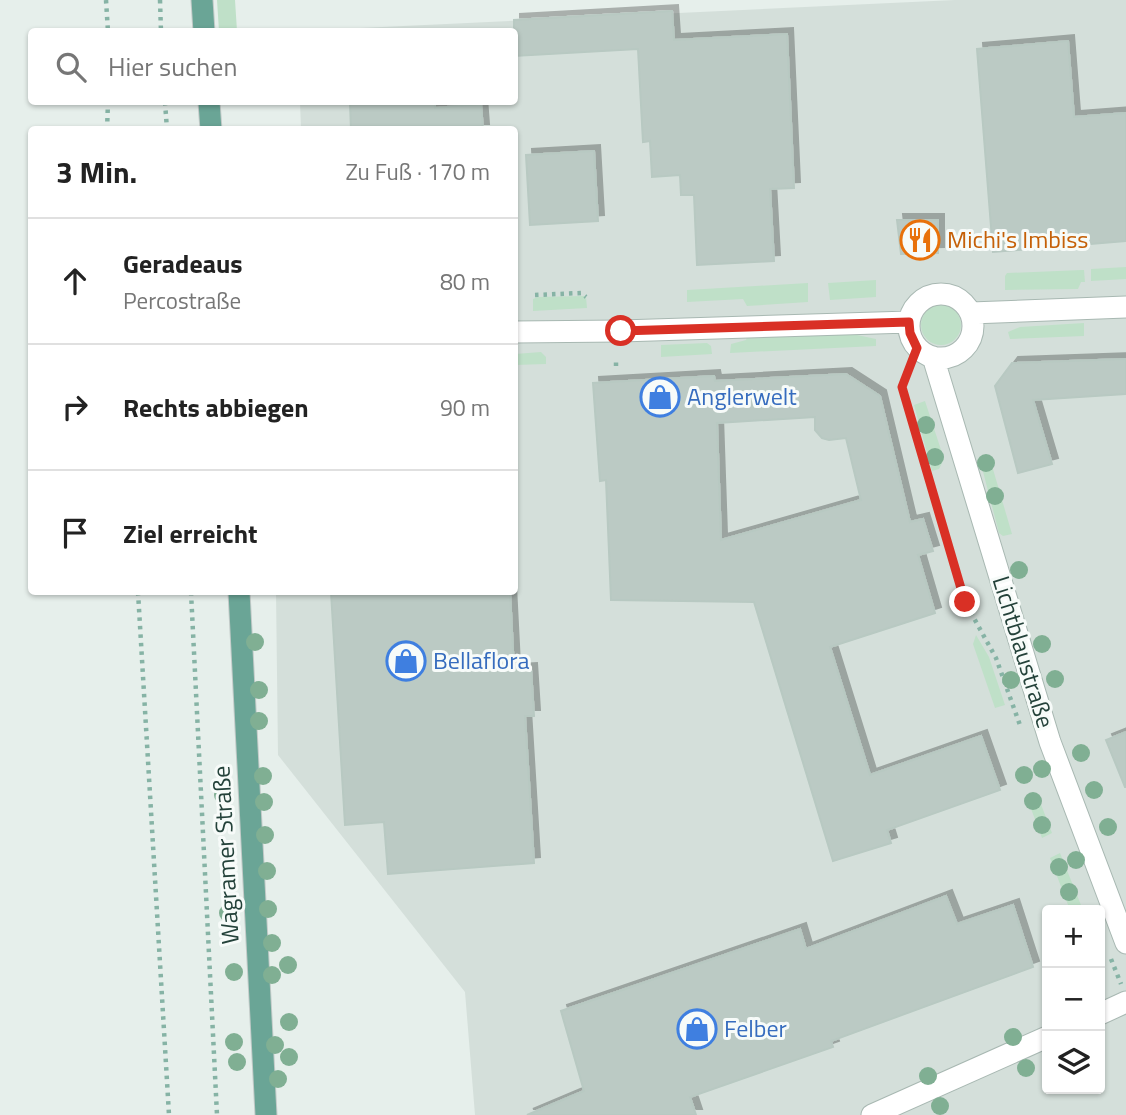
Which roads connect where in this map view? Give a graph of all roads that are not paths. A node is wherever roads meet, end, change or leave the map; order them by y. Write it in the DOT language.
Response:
graph roads {
  1 [pos="202,0"];
  2 [pos="204,28"];
  3 [pos="209,105"];
  4 [pos="211,126"];
  5 [pos="1126,307"];
  6 [pos="971,313"];
  7 [pos="909,322"];
  8 [pos="518,332"];
  9 [pos="925,352"];
  10 [pos="239,595"];
  11 [pos="1126,943"];
  12 [pos="1126,1002"];
  13 [pos="1105,1012"];
  14 [pos="1042,1039"];
  15 [pos="266,1115"];
  16 [pos="872,1115"];
  1 -- 2 [label="main road"];
  3 -- 4 [label="main road"];
  5 -- 6 [label="street"];
  6 -- 7 [label="street"];
  6 -- 9 [label="street"];
  7 -- 8 [label="street"];
  7 -- 9 [label="street"];
  9 -- 11 [label="street, Lichtblaustraße"];
  10 -- 15 [label="main road, Wagramer Straße"];
  12 -- 13 [label="street"];
  14 -- 16 [label="street"];
}
